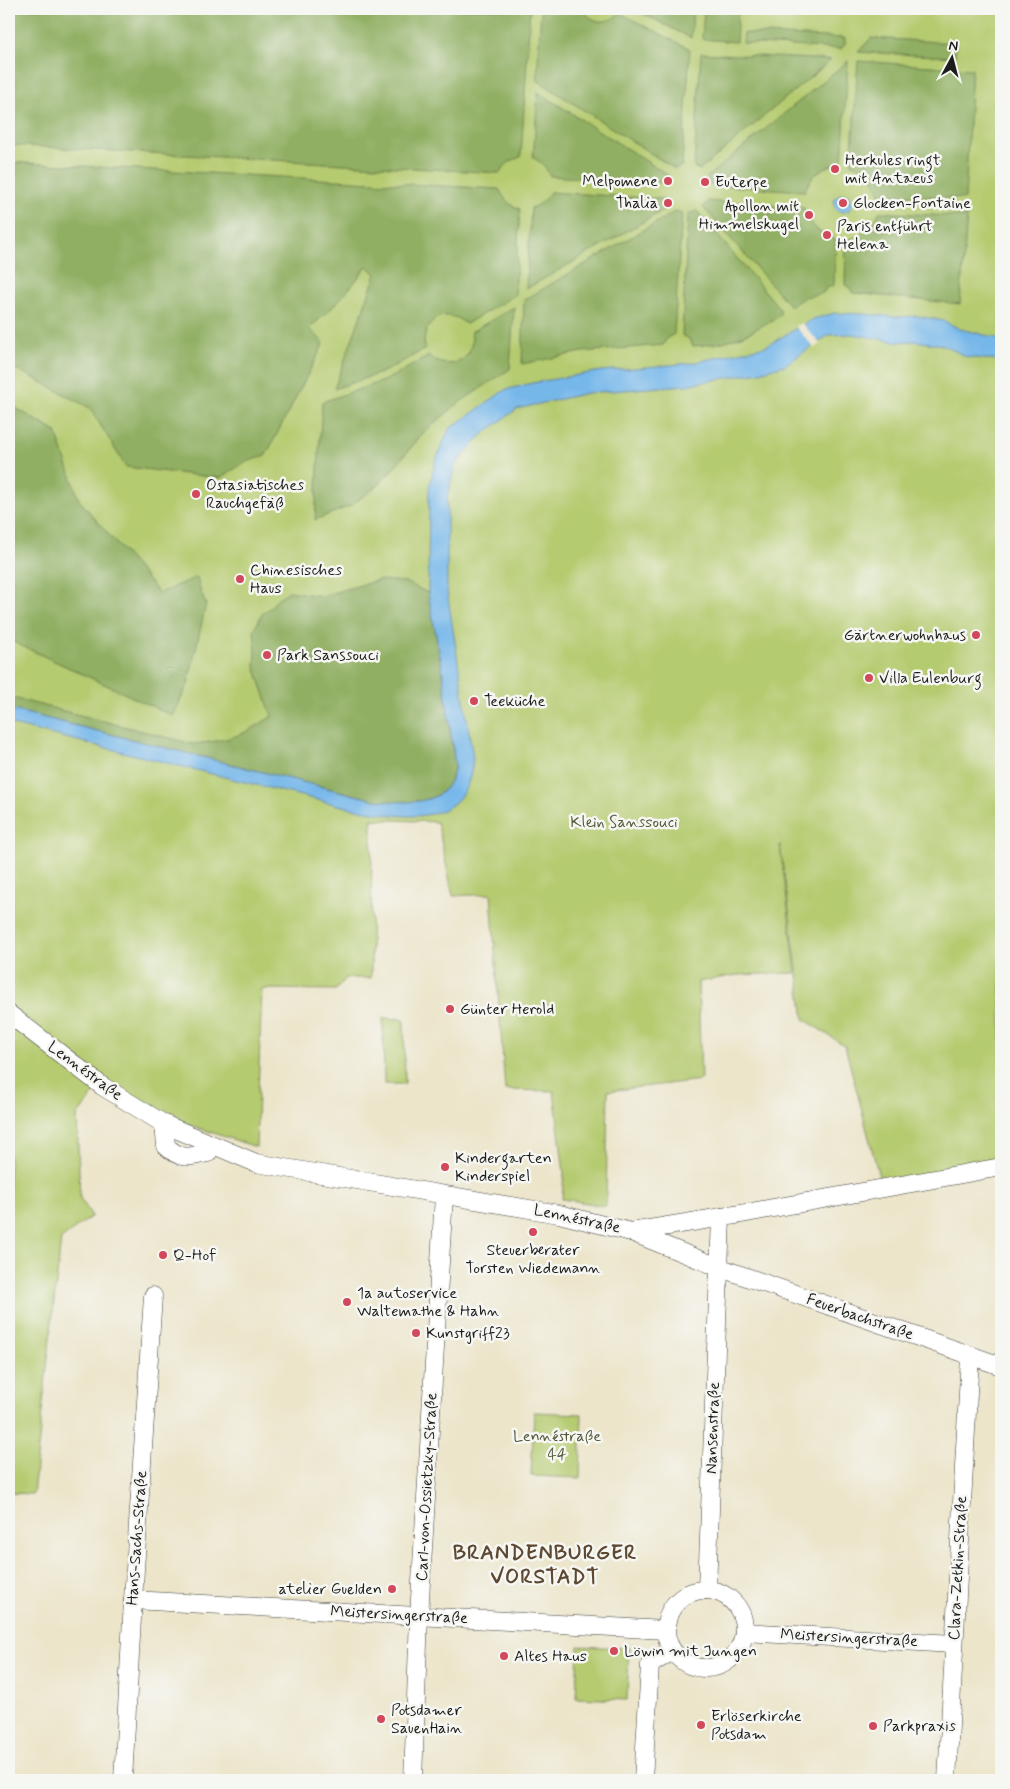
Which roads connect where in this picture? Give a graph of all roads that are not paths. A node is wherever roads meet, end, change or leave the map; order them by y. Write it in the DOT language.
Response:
graph roads {
  1 [pos="9,1014"];
  2 [pos="1001,1167"];
  3 [pos="444,1194"];
  4 [pos="721,1217"];
  5 [pos="631,1232"];
  6 [pos="718,1267"];
  7 [pos="153,1296"];
  8 [pos="970,1356"];
  9 [pos="1001,1366"];
  10 [pos="707,1590"];
  11 [pos="133,1600"];
  12 [pos="420,1616"];
  13 [pos="665,1630"];
  14 [pos="744,1632"];
  15 [pos="954,1644"];
  16 [pos="672,1651"];
  17 [pos="124,1780"];
  18 [pos="413,1780"];
  19 [pos="643,1780"];
  20 [pos="947,1780"];
  1 -- 3 [label="street, Lennéstraße"];
  2 -- 4 [label="street, Lennéstraße"];
  3 -- 5 [label="street, Lennéstraße"];
  3 -- 12 [label="street, Carl-von-Ossietzky-Straße"];
  4 -- 5 [label="street, Lennéstraße"];
  4 -- 6 [label="street"];
  5 -- 6 [label="street, Feuerbachstraße"];
  6 -- 8 [label="street, Feuerbachstraße"];
  6 -- 10 [label="street, Nansenstraße"];
  7 -- 11 [label="street, Hans-Sachs-Straße"];
  8 -- 9 [label="street, Feuerbachstraße"];
  8 -- 15 [label="street, Clara-Zetkin-Straße"];
  10 -- 13 [label="street"];
  10 -- 14 [label="street"];
  11 -- 12 [label="street, Meistersingerstraße"];
  11 -- 17 [label="street, Hans-Sachs-Straße"];
  12 -- 13 [label="street, Meistersingerstraße"];
  12 -- 18 [label="street, Carl-von-Ossietzky-Straße"];
  13 -- 16 [label="street"];
  14 -- 15 [label="street, Meistersingerstraße"];
  14 -- 16 [label="street"];
  15 -- 20 [label="street, Clara-Zetkin-Straße"];
  16 -- 19 [label="street"];
}
